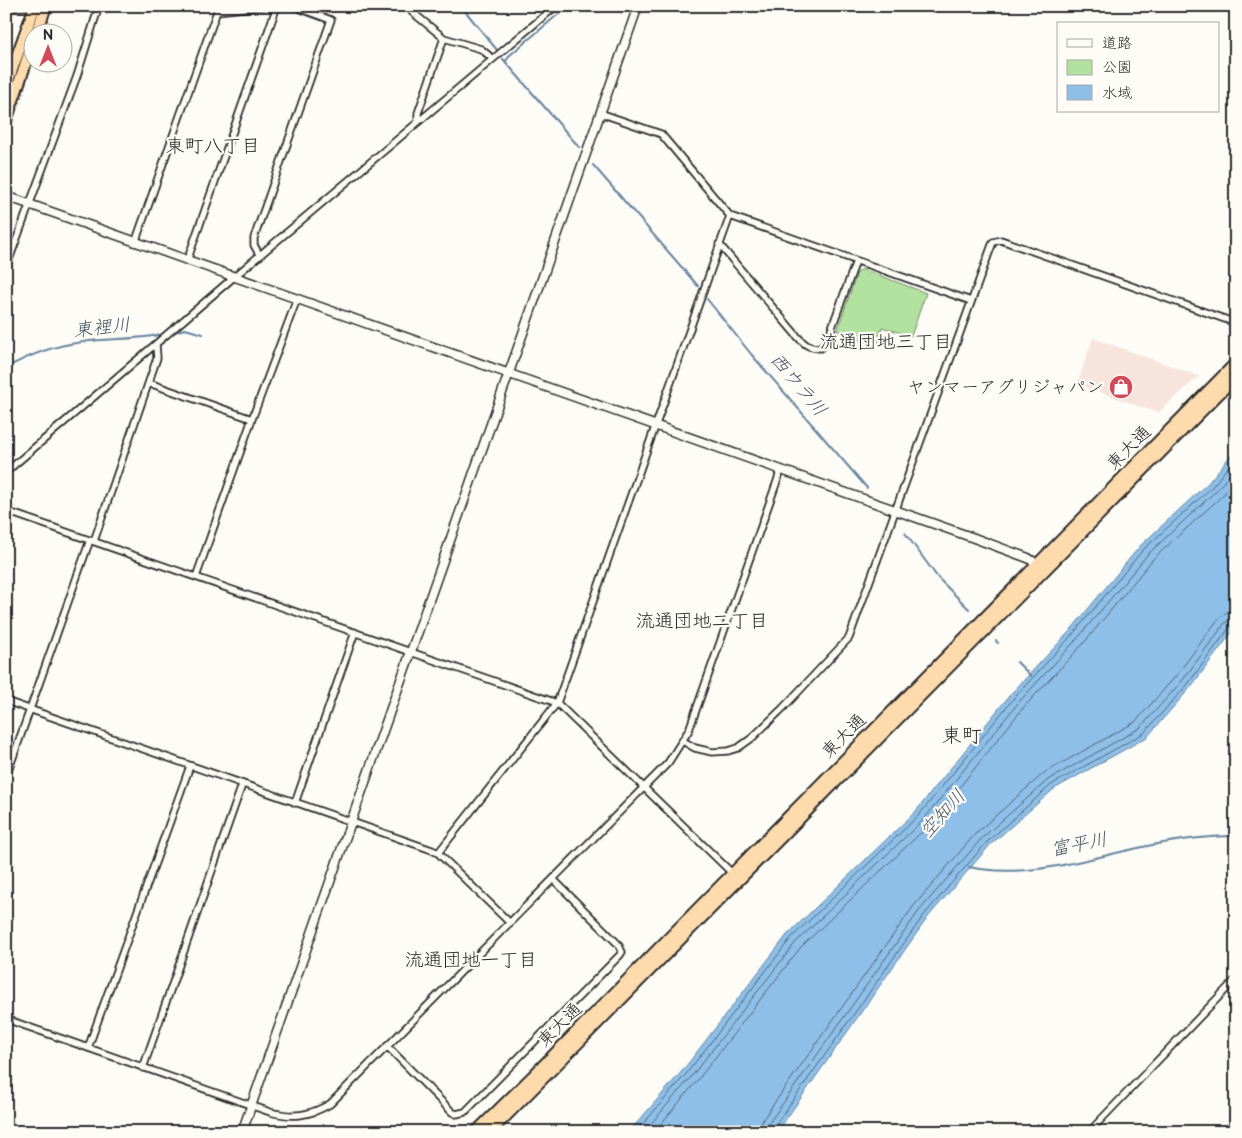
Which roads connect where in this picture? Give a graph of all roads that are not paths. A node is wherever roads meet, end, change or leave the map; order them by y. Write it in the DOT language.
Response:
graph roads {
  1 [pos="99,6"];
  2 [pos="265,6"];
  3 [pos="277,6"];
  4 [pos="292,6"];
  5 [pos="556,6"];
  6 [pos="638,6"];
  7 [pos="6,8"];
  8 [pos="37,8"];
  9 [pos="412,12"];
  10 [pos="37,22"];
  11 [pos="444,38"];
  12 [pos="494,59"];
  13 [pos="23,72"];
  14 [pos="6,86"];
  15 [pos="600,113"];
  16 [pos="6,121"];
  17 [pos="418,122"];
  18 [pos="6,196"];
  19 [pos="30,205"];
  20 [pos="730,216"];
  21 [pos="135,243"];
  22 [pos="720,244"];
  23 [pos="260,256"];
  24 [pos="187,261"];
  25 [pos="856,261"];
  26 [pos="6,268"];
  27 [pos="234,277"];
  28 [pos="297,300"];
  29 [pos="971,301"];
  30 [pos="1236,323"];
  31 [pos="156,344"];
  32 [pos="1236,363"];
  33 [pos="509,374"];
  34 [pos="1236,376"];
  35 [pos="149,383"];
  36 [pos="252,419"];
  37 [pos="656,426"];
  38 [pos="781,470"];
  39 [pos="6,472"];
  40 [pos="896,510"];
  41 [pos="6,511"];
  42 [pos="92,541"];
  43 [pos="1042,566"];
  44 [pos="196,577"];
  45 [pos="355,632"];
  46 [pos="411,652"];
  47 [pos="6,701"];
  48 [pos="558,703"];
  49 [pos="30,710"];
  50 [pos="683,742"];
  51 [pos="190,766"];
  52 [pos="6,777"];
  53 [pos="242,784"];
  54 [pos="644,787"];
  55 [pos="296,803"];
  56 [pos="351,822"];
  57 [pos="438,853"];
  58 [pos="735,877"];
  59 [pos="553,880"];
  60 [pos="510,923"];
  61 [pos="1236,979"];
  62 [pos="6,1019"];
  63 [pos="388,1046"];
  64 [pos="88,1048"];
  65 [pos="142,1068"];
  66 [pos="252,1105"];
  67 [pos="242,1132"];
  68 [pos="476,1132"];
  69 [pos="490,1132"];
  70 [pos="1088,1132"];
  1 -- 19 [label="street"];
  2 -- 21 [label="street"];
  3 -- 24 [label="street"];
  4 -- 23 [label="street"];
  5 -- 12 [label="street"];
  6 -- 15 [label="street"];
  7 -- 8 [label="street"];
  8 -- 10 [label="highway"];
  8 -- 14 [label="highway"];
  9 -- 11 [label="street"];
  11 -- 12 [label="street"];
  11 -- 17 [label="street"];
  12 -- 17 [label="street"];
  13 -- 16 [label="highway"];
  15 -- 20 [label="street"];
  15 -- 33 [label="street"];
  17 -- 23 [label="street"];
  18 -- 19 [label="street"];
  19 -- 21 [label="street"];
  19 -- 26 [label="street"];
  20 -- 22 [label="street"];
  20 -- 25 [label="street"];
  21 -- 24 [label="street"];
  22 -- 25 [label="street"];
  22 -- 37 [label="street"];
  23 -- 27 [label="street"];
  24 -- 27 [label="street"];
  25 -- 29 [label="street"];
  27 -- 28 [label="street"];
  27 -- 31 [label="street"];
  28 -- 33 [label="street"];
  28 -- 36 [label="street"];
  29 -- 30 [label="street"];
  29 -- 40 [label="street"];
  31 -- 35 [label="street"];
  31 -- 39 [label="street"];
  32 -- 43 [label="highway, 東大通"];
  33 -- 37 [label="street"];
  33 -- 46 [label="street"];
  34 -- 43 [label="highway, 東大通"];
  35 -- 36 [label="street"];
  35 -- 42 [label="street"];
  36 -- 44 [label="street"];
  37 -- 38 [label="street"];
  37 -- 48 [label="street"];
  38 -- 40 [label="street"];
  38 -- 50 [label="street"];
  40 -- 43 [label="street"];
  40 -- 50 [label="street"];
  41 -- 42 [label="street"];
  42 -- 44 [label="street"];
  42 -- 49 [label="street"];
  43 -- 58 [label="highway, 東大通"];
  44 -- 45 [label="street"];
  45 -- 46 [label="street"];
  45 -- 55 [label="street"];
  46 -- 48 [label="street"];
  46 -- 56 [label="street"];
  47 -- 49 [label="street"];
  48 -- 54 [label="street"];
  48 -- 57 [label="street"];
  49 -- 51 [label="street"];
  49 -- 52 [label="street"];
  50 -- 54 [label="street"];
  51 -- 53 [label="street"];
  51 -- 64 [label="street"];
  53 -- 55 [label="street"];
  53 -- 65 [label="street"];
  54 -- 58 [label="street"];
  54 -- 59 [label="street"];
  55 -- 56 [label="street"];
  56 -- 57 [label="street"];
  56 -- 66 [label="street"];
  57 -- 60 [label="street"];
  58 -- 68 [label="highway, 東大通"];
  58 -- 69 [label="highway, 東大通"];
  59 -- 60 [label="street"];
  59 -- 63 [label="street"];
  60 -- 63 [label="street"];
  61 -- 70 [label="street"];
  62 -- 64 [label="street"];
  63 -- 66 [label="street"];
  64 -- 65 [label="street"];
  65 -- 66 [label="street"];
  66 -- 67 [label="street"];
}
